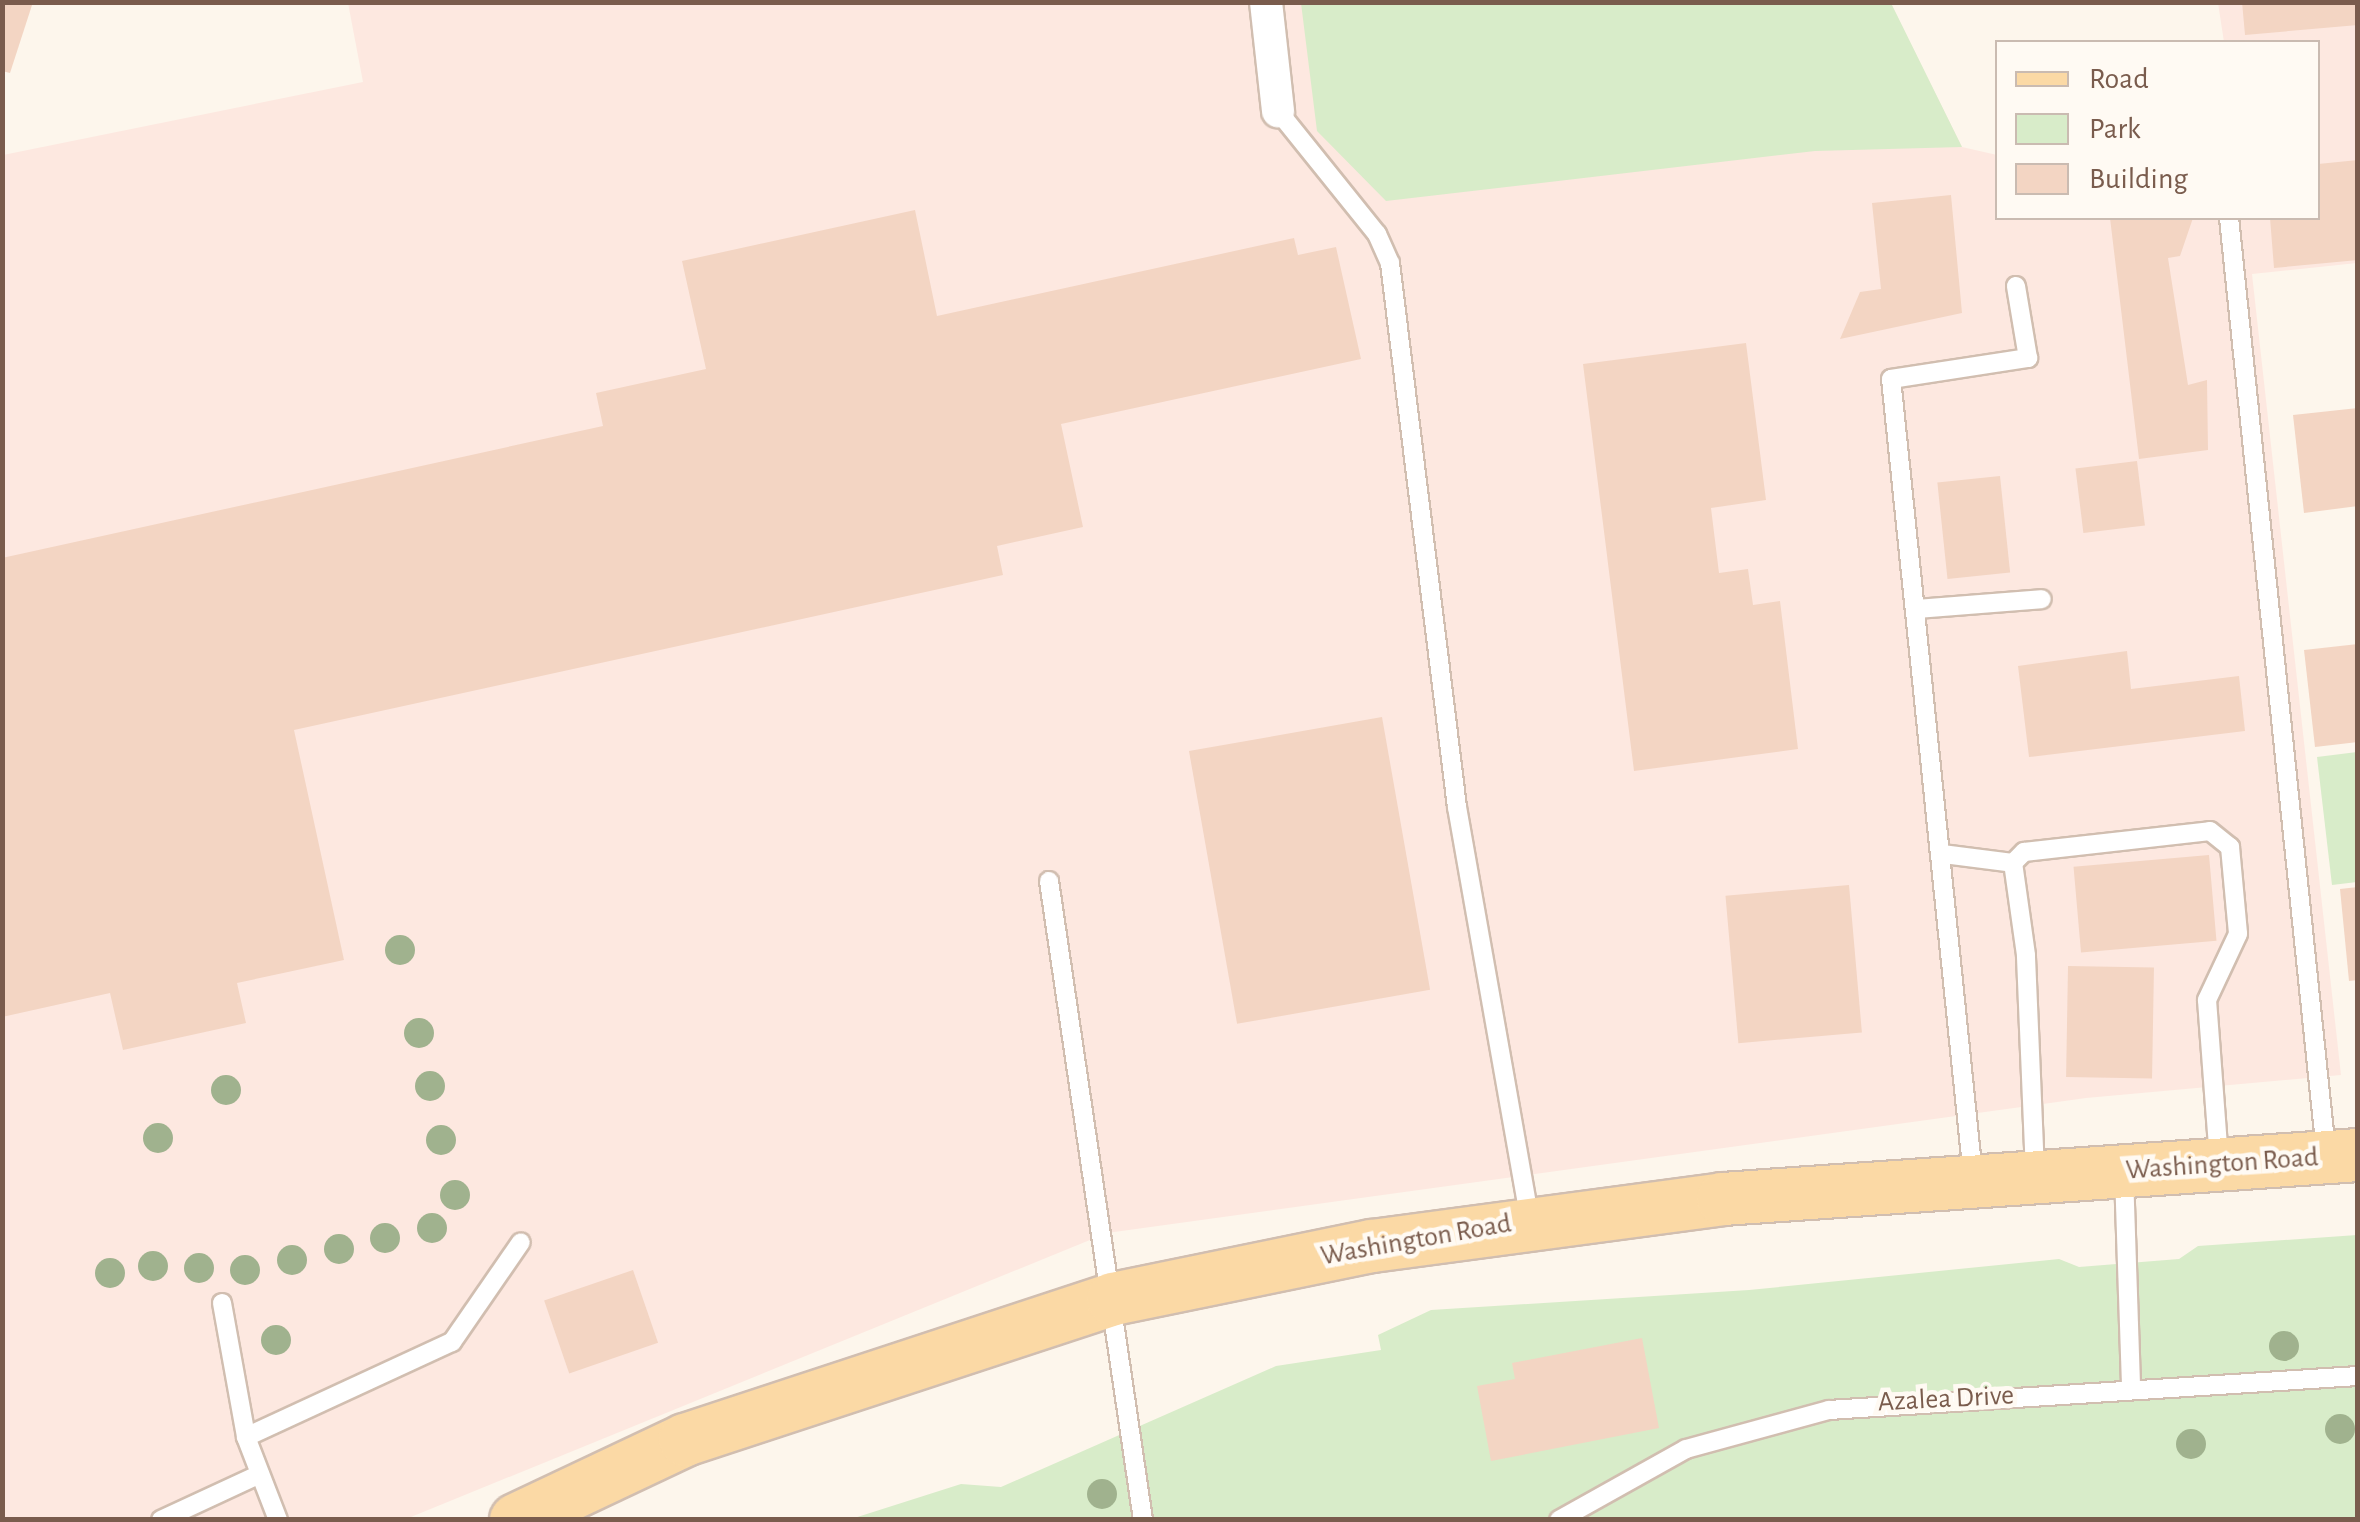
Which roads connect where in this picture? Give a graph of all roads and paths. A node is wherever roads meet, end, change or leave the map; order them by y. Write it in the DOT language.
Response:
graph roads {
  1 [pos="1266,2"];
  2 [pos="1278,111"];
  3 [pos="2229,220"];
  4 [pos="2016,286"];
  5 [pos="2042,599"];
  6 [pos="1916,608"];
  7 [pos="1942,854"];
  8 [pos="2012,863"];
  9 [pos="1049,880"];
  10 [pos="2342,1156"];
  11 [pos="2220,1165"];
  12 [pos="2124,1171"];
  13 [pos="2036,1177"];
  14 [pos="1973,1182"];
  15 [pos="1530,1221"];
  16 [pos="522,1242"];
  17 [pos="1113,1298"];
  18 [pos="222,1303"];
  19 [pos="2358,1376"];
  20 [pos="2131,1388"];
  21 [pos="246,1436"];
  22 [pos="260,1474"];
  23 [pos="161,1520"];
  24 [pos="278,1520"];
  25 [pos="516,1520"];
  26 [pos="1143,1520"];
  27 [pos="1558,1520"];
  1 -- 2 [label="street"];
  2 -- 15 [label="lane"];
  3 -- 10 [label="lane"];
  4 -- 6 [label="lane"];
  5 -- 6 [label="lane"];
  6 -- 7 [label="lane"];
  7 -- 8 [label="lane"];
  7 -- 14 [label="lane"];
  8 -- 11 [label="lane"];
  8 -- 13 [label="lane"];
  9 -- 17 [label="lane"];
  10 -- 11 [label="main road, Washington Road"];
  11 -- 12 [label="main road, Washington Road"];
  12 -- 13 [label="main road, Washington Road"];
  12 -- 20 [label="lane"];
  13 -- 14 [label="main road, Washington Road"];
  14 -- 15 [label="main road, Washington Road"];
  15 -- 17 [label="main road, Washington Road"];
  16 -- 21 [label="lane"];
  17 -- 25 [label="main road, Washington Road"];
  17 -- 26 [label="lane"];
  18 -- 21 [label="lane"];
  19 -- 20 [label="lane, Azalea Drive"];
  20 -- 27 [label="lane, Azalea Drive"];
  21 -- 22 [label="lane"];
  22 -- 23 [label="lane"];
  22 -- 24 [label="lane"];
}
